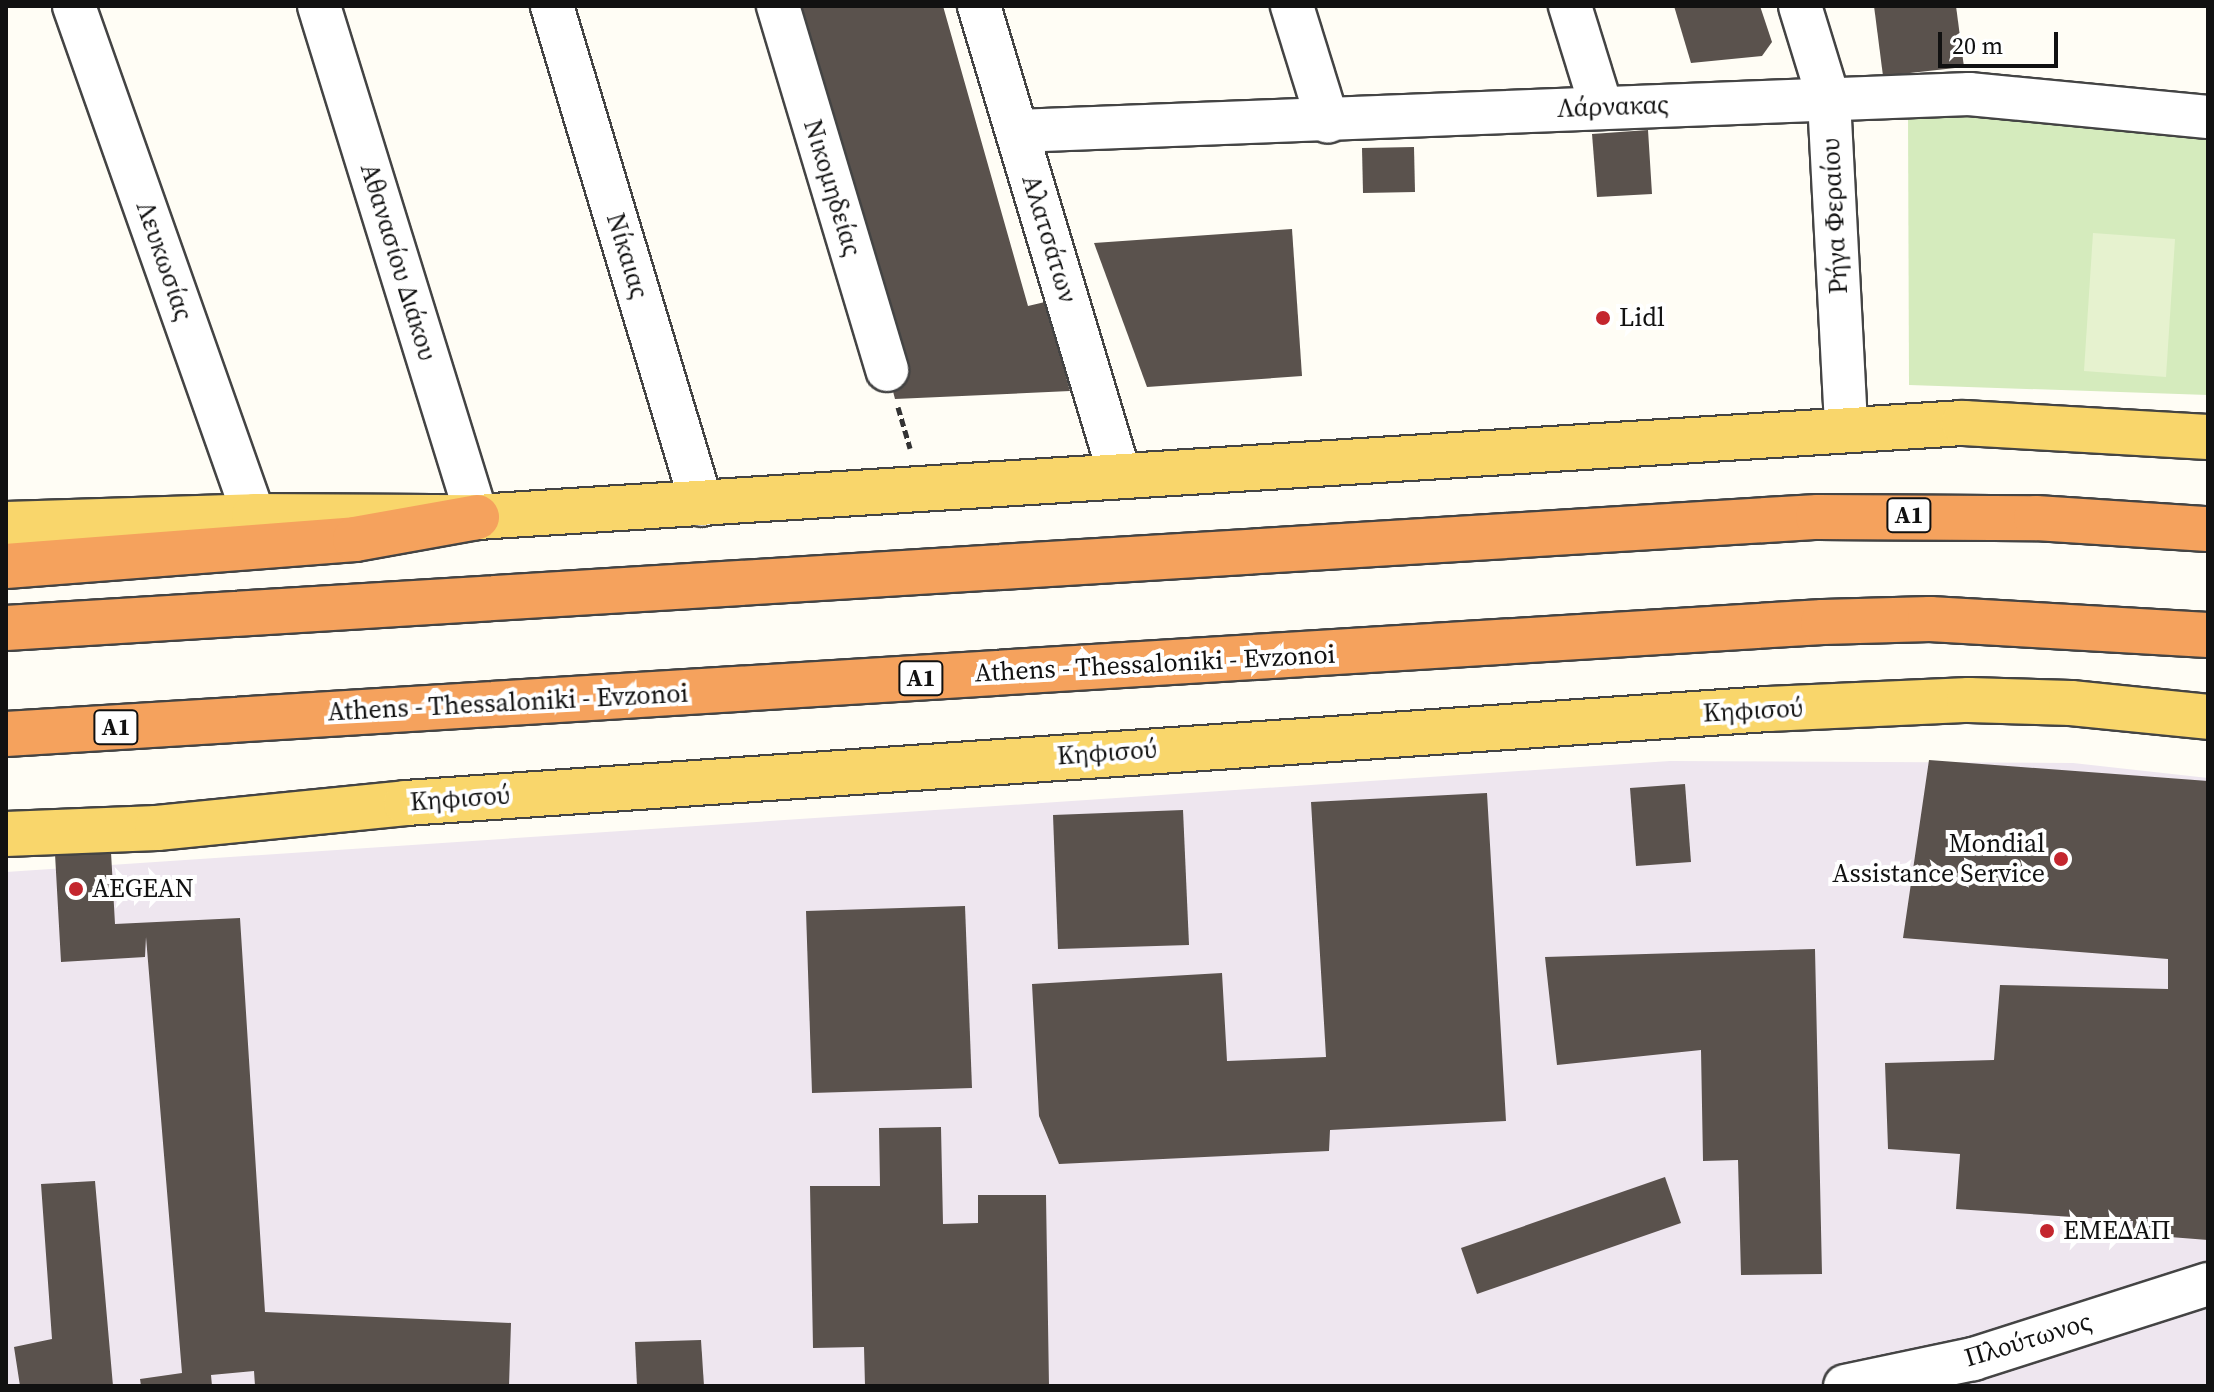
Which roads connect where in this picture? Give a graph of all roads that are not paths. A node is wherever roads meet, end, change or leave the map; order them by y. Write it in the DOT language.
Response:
graph roads {
  1 [pos="74,6"];
  2 [pos="319,6"];
  3 [pos="552,6"];
  4 [pos="778,6"];
  5 [pos="979,6"];
  6 [pos="1292,6"];
  7 [pos="1570,6"];
  8 [pos="1800,6"];
  9 [pos="1829,100"];
  10 [pos="1601,106"];
  11 [pos="2208,117"];
  12 [pos="1328,122"];
  13 [pos="1017,131"];
  14 [pos="887,370"];
  15 [pos="1846,429"];
  16 [pos="2208,437"];
  17 [pos="1119,473"];
  18 [pos="702,505"];
  19 [pos="254,516"];
  20 [pos="477,517"];
  21 [pos="6,524"];
  22 [pos="2208,529"];
  23 [pos="6,566"];
  24 [pos="6,628"];
  25 [pos="2208,635"];
  26 [pos="2208,717"];
  27 [pos="6,734"];
  28 [pos="6,834"];
  29 [pos="2208,1284"];
  30 [pos="1845,1386"];
  1 -- 19 [label="street, Λευκωσίας"];
  2 -- 20 [label="street, Αθανασίου Διάκου"];
  3 -- 18 [label="street, Νίκαιας"];
  4 -- 14 [label="street, Νικομηδείας"];
  5 -- 13 [label="street, Αλατσάτων"];
  6 -- 12 [label="street"];
  7 -- 10 [label="street"];
  8 -- 9 [label="street, Ρήγα Φεραίου"];
  9 -- 10 [label="street, Λάρνακας"];
  9 -- 11 [label="street, Λάρνακας"];
  9 -- 15 [label="street, Ρήγα Φεραίου"];
  10 -- 12 [label="street, Λάρνακας"];
  12 -- 13 [label="street, Λάρνακας"];
  13 -- 17 [label="street, Αλατσάτων"];
  15 -- 16 [label="main road"];
  15 -- 17 [label="main road"];
  17 -- 18 [label="main road"];
  18 -- 20 [label="main road"];
  19 -- 20 [label="main road"];
  19 -- 21 [label="main road"];
  20 -- 23 [label="highway"];
  22 -- 24 [label="highway, Α1"];
  25 -- 27 [label="highway, Athens - Thessaloniki - Evzonoi / Α1"];
  26 -- 28 [label="main road, Κηφισού"];
  29 -- 30 [label="street, Πλούτωνος"];
}
